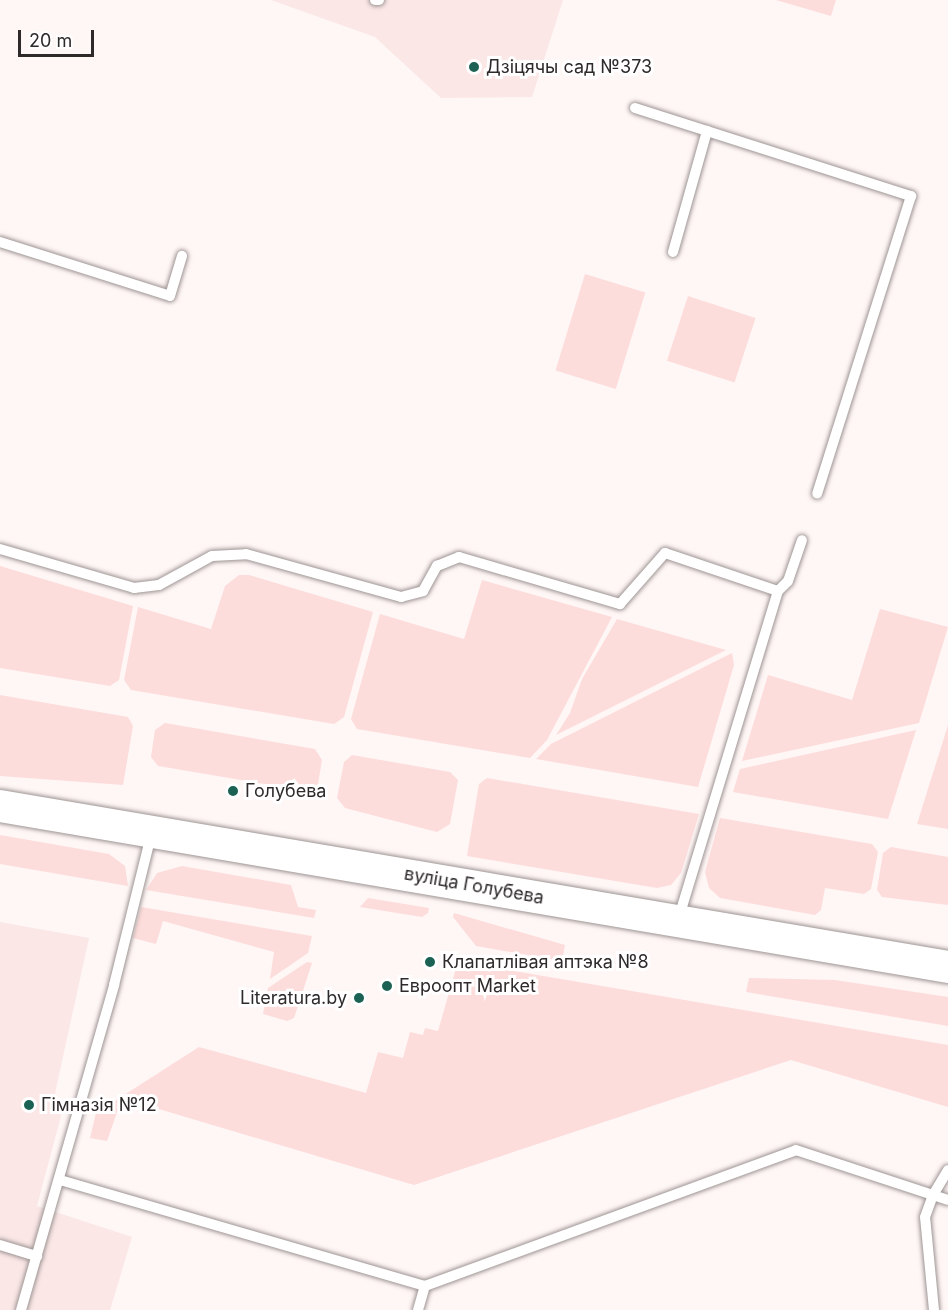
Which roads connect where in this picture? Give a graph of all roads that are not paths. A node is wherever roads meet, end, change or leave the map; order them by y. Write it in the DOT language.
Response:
graph roads {
  1 [pos="635,108"];
  2 [pos="706,131"];
  3 [pos="0,242"];
  4 [pos="673,252"];
  5 [pos="182,256"];
  6 [pos="817,494"];
  7 [pos="802,540"];
  8 [pos="0,549"];
  9 [pos="778,591"];
  10 [pos="0,806"];
  11 [pos="152,831"];
  12 [pos="678,921"];
  13 [pos="948,967"];
  14 [pos="948,1170"];
  15 [pos="60,1180"];
  16 [pos="933,1195"];
  17 [pos="948,1200"];
  18 [pos="0,1245"];
  19 [pos="37,1256"];
  20 [pos="425,1286"];
  21 [pos="21,1310"];
  22 [pos="418,1310"];
  23 [pos="934,1310"];
  1 -- 2 [label="lane"];
  2 -- 4 [label="lane"];
  2 -- 6 [label="lane"];
  3 -- 5 [label="lane"];
  7 -- 9 [label="lane"];
  8 -- 9 [label="lane"];
  9 -- 12 [label="lane"];
  10 -- 11 [label="main road, вуліца Голубева"];
  11 -- 12 [label="main road, вуліца Голубева"];
  11 -- 15 [label="lane"];
  12 -- 13 [label="main road, вуліца Голубева"];
  14 -- 16 [label="lane"];
  15 -- 19 [label="lane"];
  15 -- 20 [label="lane"];
  16 -- 17 [label="lane"];
  16 -- 20 [label="lane"];
  16 -- 23 [label="lane"];
  18 -- 19 [label="lane"];
  19 -- 21 [label="lane"];
  20 -- 22 [label="lane"];
}
